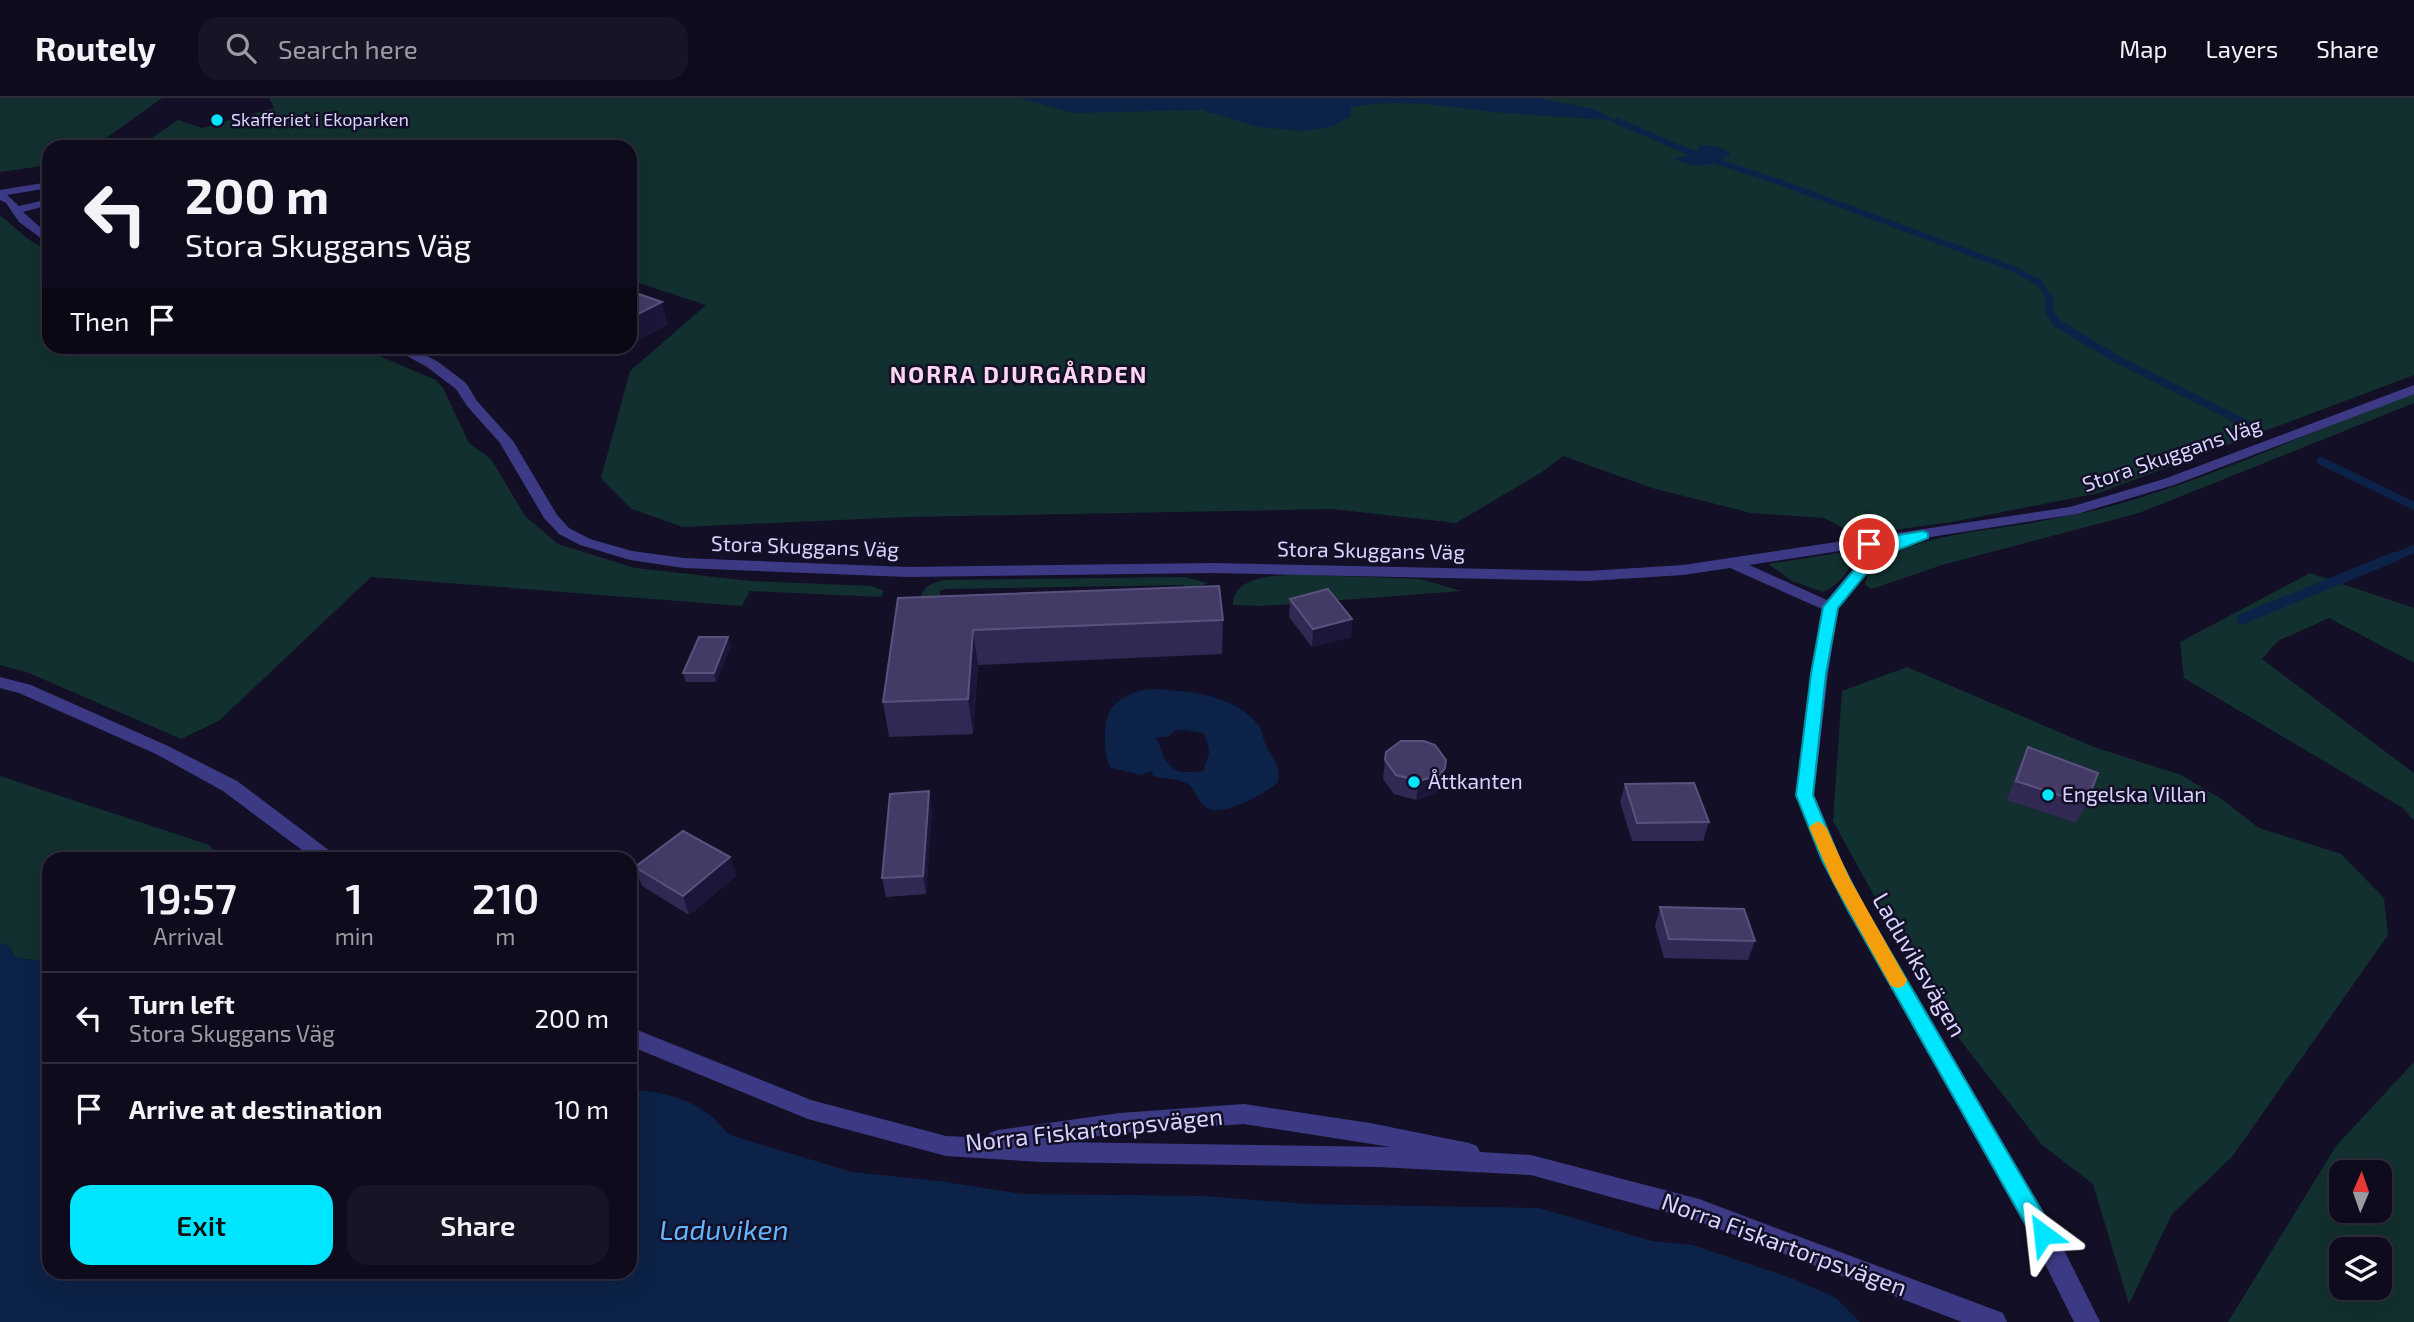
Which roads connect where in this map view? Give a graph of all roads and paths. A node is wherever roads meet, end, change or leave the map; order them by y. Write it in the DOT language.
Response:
graph roads {
  1 [pos="42,186"];
  2 [pos="0,194"];
  3 [pos="42,204"];
  4 [pos="17,210"];
  5 [pos="42,235"];
  6 [pos="411,354"];
  7 [pos="2414,389"];
  8 [pos="1923,536"];
  9 [pos="1734,564"];
  10 [pos="1830,607"];
  11 [pos="0,682"];
  12 [pos="318,852"];
  13 [pos="637,1039"];
  14 [pos="946,1146"];
  15 [pos="1531,1166"];
  16 [pos="1994,1322"];
  17 [pos="2087,1322"];
  1 -- 2 [label="street"];
  2 -- 4 [label="street"];
  3 -- 4 [label="street"];
  4 -- 5 [label="street"];
  6 -- 9 [label="street, Stora Skuggans Väg"];
  7 -- 8 [label="street, Stora Skuggans Väg"];
  8 -- 9 [label="street, Stora Skuggans Väg"];
  8 -- 10 [label="street"];
  9 -- 10 [label="street"];
  10 -- 17 [label="street, Laduviksvägen"];
  11 -- 12 [label="street"];
  13 -- 14 [label="street, Norra Fiskartorpsvägen"];
  14 -- 15 [label="street, Norra Fiskartorpsvägen"];
  14 -- 15 [label="street, Norra Fiskartorpsvägen"];
  15 -- 16 [label="street, Norra Fiskartorpsvägen"];
}
